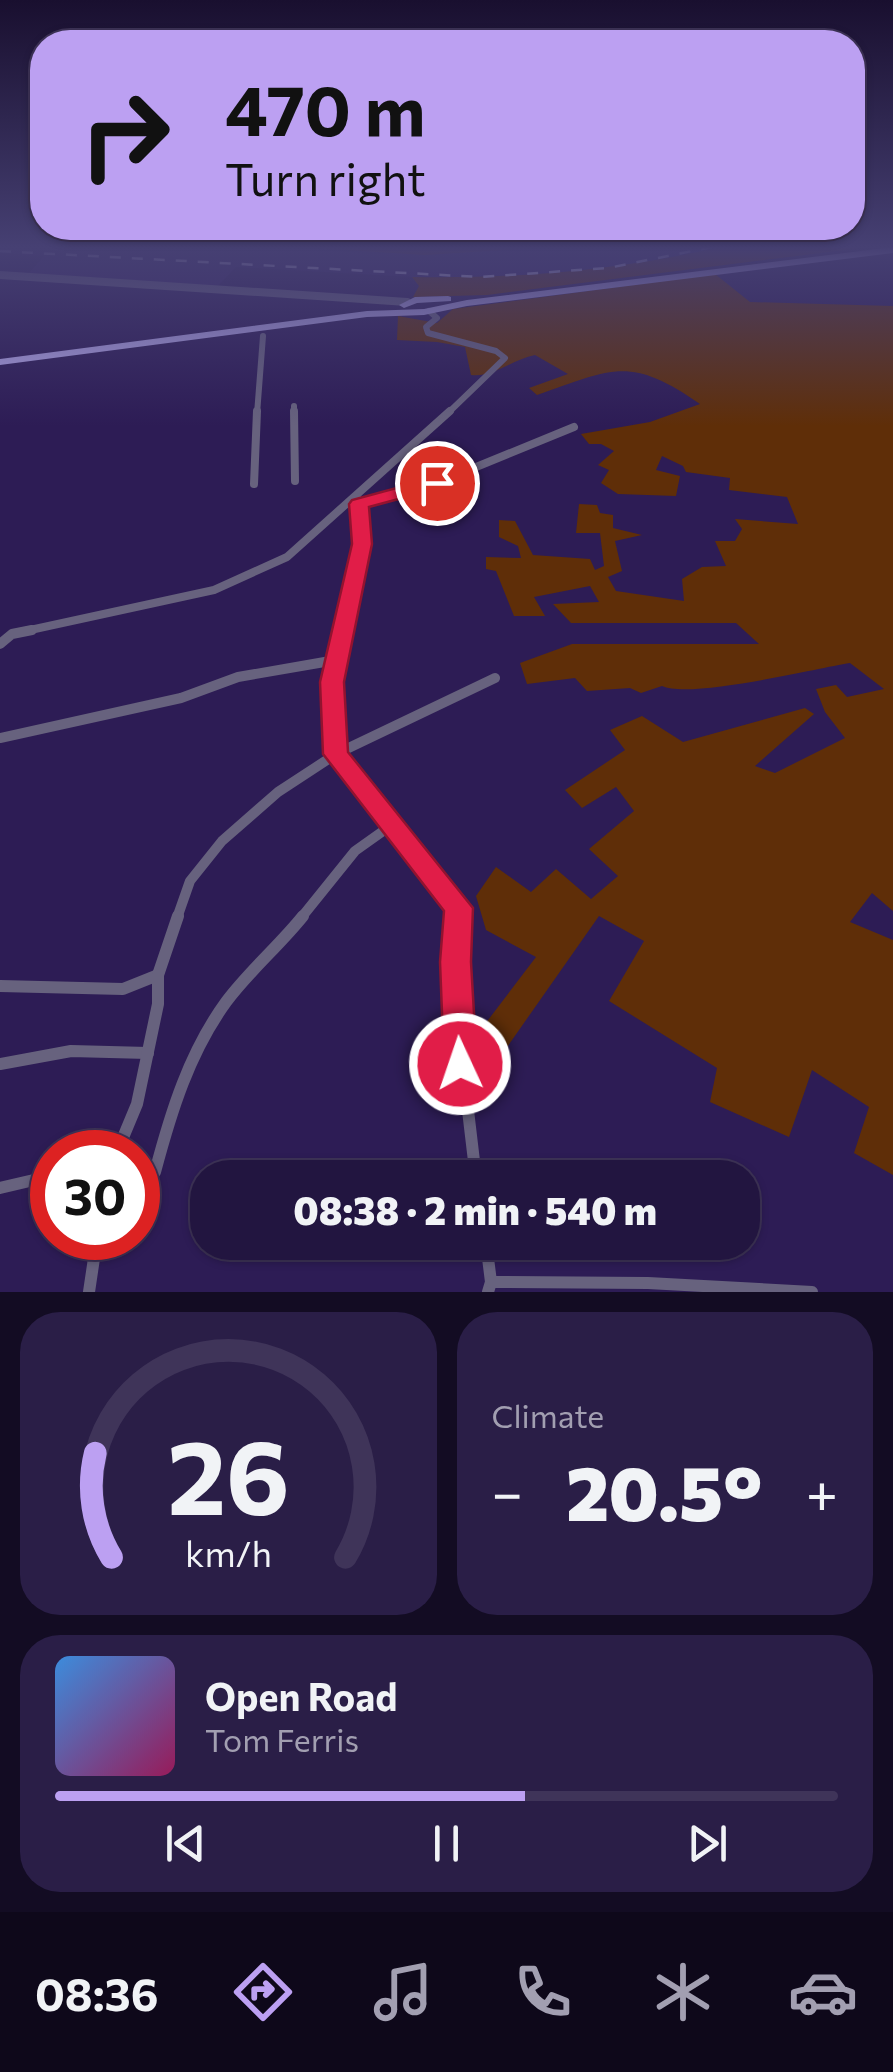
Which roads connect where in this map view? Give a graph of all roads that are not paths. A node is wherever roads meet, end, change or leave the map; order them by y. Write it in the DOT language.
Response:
graph roads {
  1 [pos="404,305"];
  2 [pos="442,305"];
  3 [pos="408,306"];
  4 [pos="429,307"];
  5 [pos="263,336"];
  6 [pos="0,360"];
  7 [pos="294,406"];
  8 [pos="574,427"];
  9 [pos="294,481"];
  10 [pos="254,484"];
  11 [pos="355,502"];
  12 [pos="0,644"];
  13 [pos="336,660"];
  14 [pos="495,678"];
  15 [pos="0,738"];
  16 [pos="336,754"];
  17 [pos="392,824"];
  18 [pos="158,975"];
  19 [pos="0,986"];
  20 [pos="148,1053"];
  21 [pos="0,1064"];
  22 [pos="126,1130"];
  23 [pos="160,1153"];
  24 [pos="473,1160"];
  25 [pos="30,1181"];
  26 [pos="0,1188"];
  27 [pos="93,1260"];
  28 [pos="488,1260"];
  29 [pos="490,1287"];
  30 [pos="88,1292"];
  31 [pos="812,1292"];
  1 -- 3 [label="street"];
  2 -- 4 [label="highway"];
  3 -- 4 [label="highway"];
  3 -- 6 [label="highway"];
  4 -- 11 [label="street"];
  5 -- 10 [label="street"];
  7 -- 9 [label="street"];
  8 -- 11 [label="street"];
  11 -- 12 [label="street"];
  11 -- 13 [label="street"];
  13 -- 15 [label="street"];
  13 -- 16 [label="street"];
  14 -- 16 [label="street"];
  16 -- 17 [label="street"];
  16 -- 18 [label="street"];
  17 -- 23 [label="street"];
  17 -- 24 [label="street"];
  18 -- 19 [label="street"];
  18 -- 20 [label="street"];
  20 -- 21 [label="street"];
  20 -- 22 [label="street"];
  25 -- 26 [label="street"];
  27 -- 30 [label="street"];
  28 -- 29 [label="street"];
  29 -- 31 [label="street"];
}
